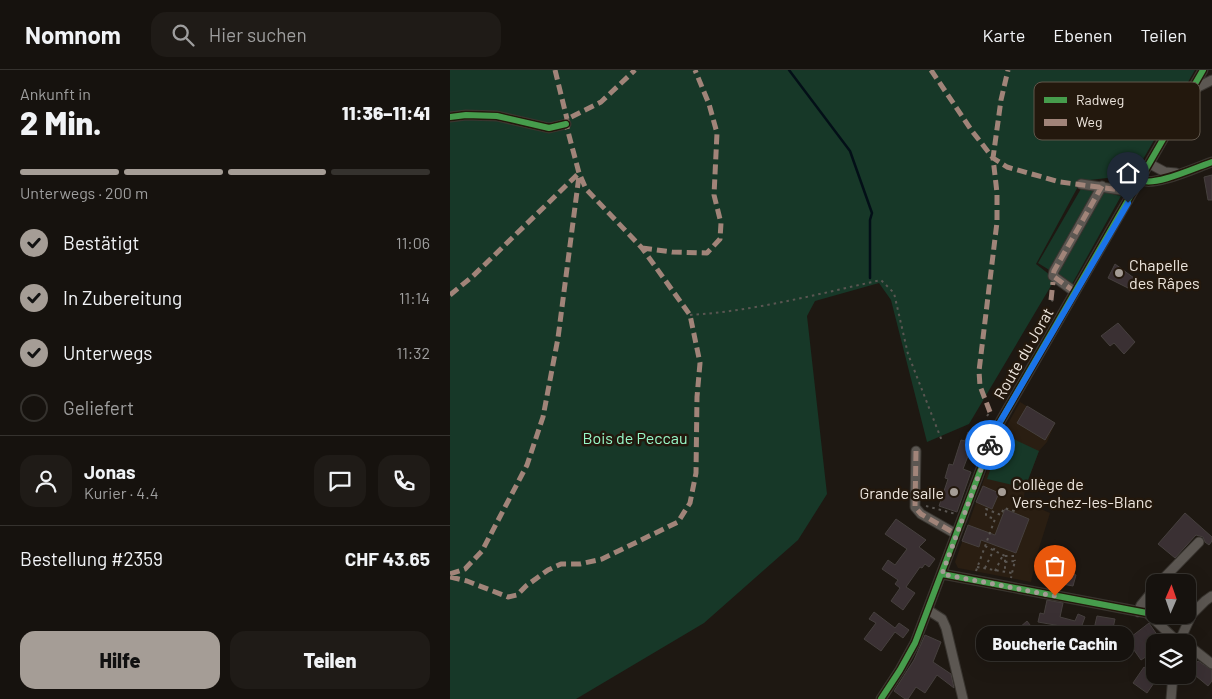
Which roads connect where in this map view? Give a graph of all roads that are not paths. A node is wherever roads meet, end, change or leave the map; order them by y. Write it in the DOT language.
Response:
graph roads {
  1 [pos="1203,70"];
  2 [pos="1212,80"];
  3 [pos="1196,82"];
  4 [pos="1200,86"];
  5 [pos="450,117"];
  6 [pos="566,124"];
  7 [pos="1164,140"];
  8 [pos="1212,162"];
  9 [pos="1150,164"];
  10 [pos="1179,173"];
  11 [pos="1141,180"];
  12 [pos="1081,184"];
  13 [pos="1102,186"];
  14 [pos="1128,191"];
  15 [pos="1075,292"];
  16 [pos="916,451"];
  17 [pos="956,534"];
  18 [pos="1199,542"];
  19 [pos="942,574"];
  20 [pos="1168,574"];
  21 [pos="1212,596"];
  22 [pos="1146,598"];
  23 [pos="1196,609"];
  24 [pos="928,610"];
  25 [pos="1146,613"];
  26 [pos="1159,624"];
  27 [pos="1171,634"];
  28 [pos="1196,653"];
  29 [pos="1212,664"];
  30 [pos="1172,684"];
  31 [pos="881,699"];
  32 [pos="963,699"];
  33 [pos="1171,699"];
  1 -- 3 [label="street, Route du Jorat"];
  2 -- 4 [label="street"];
  5 -- 6 [label="street"];
  7 -- 9 [label="street, Route du Jorat"];
  8 -- 10 [label="street"];
  9 -- 10 [label="street"];
  9 -- 11 [label="street, Route du Jorat"];
  10 -- 11 [label="street"];
  11 -- 15 [label="street, Route du Jorat"];
  12 -- 13 [label="street"];
  13 -- 14 [label="street"];
  13 -- 15 [label="street"];
  15 -- 17 [label="street, Route du Jorat"];
  16 -- 17 [label="street"];
  17 -- 19 [label="street, Route du Jorat"];
  18 -- 20 [label="street"];
  19 -- 24 [label="street, Route du Jorat"];
  19 -- 25 [label="street"];
  21 -- 23 [label="street"];
  22 -- 25 [label="street"];
  24 -- 31 [label="street, Route du Jorat"];
  24 -- 32 [label="street"];
  26 -- 27 [label="street"];
  28 -- 29 [label="street"];
  30 -- 33 [label="street"];
}
